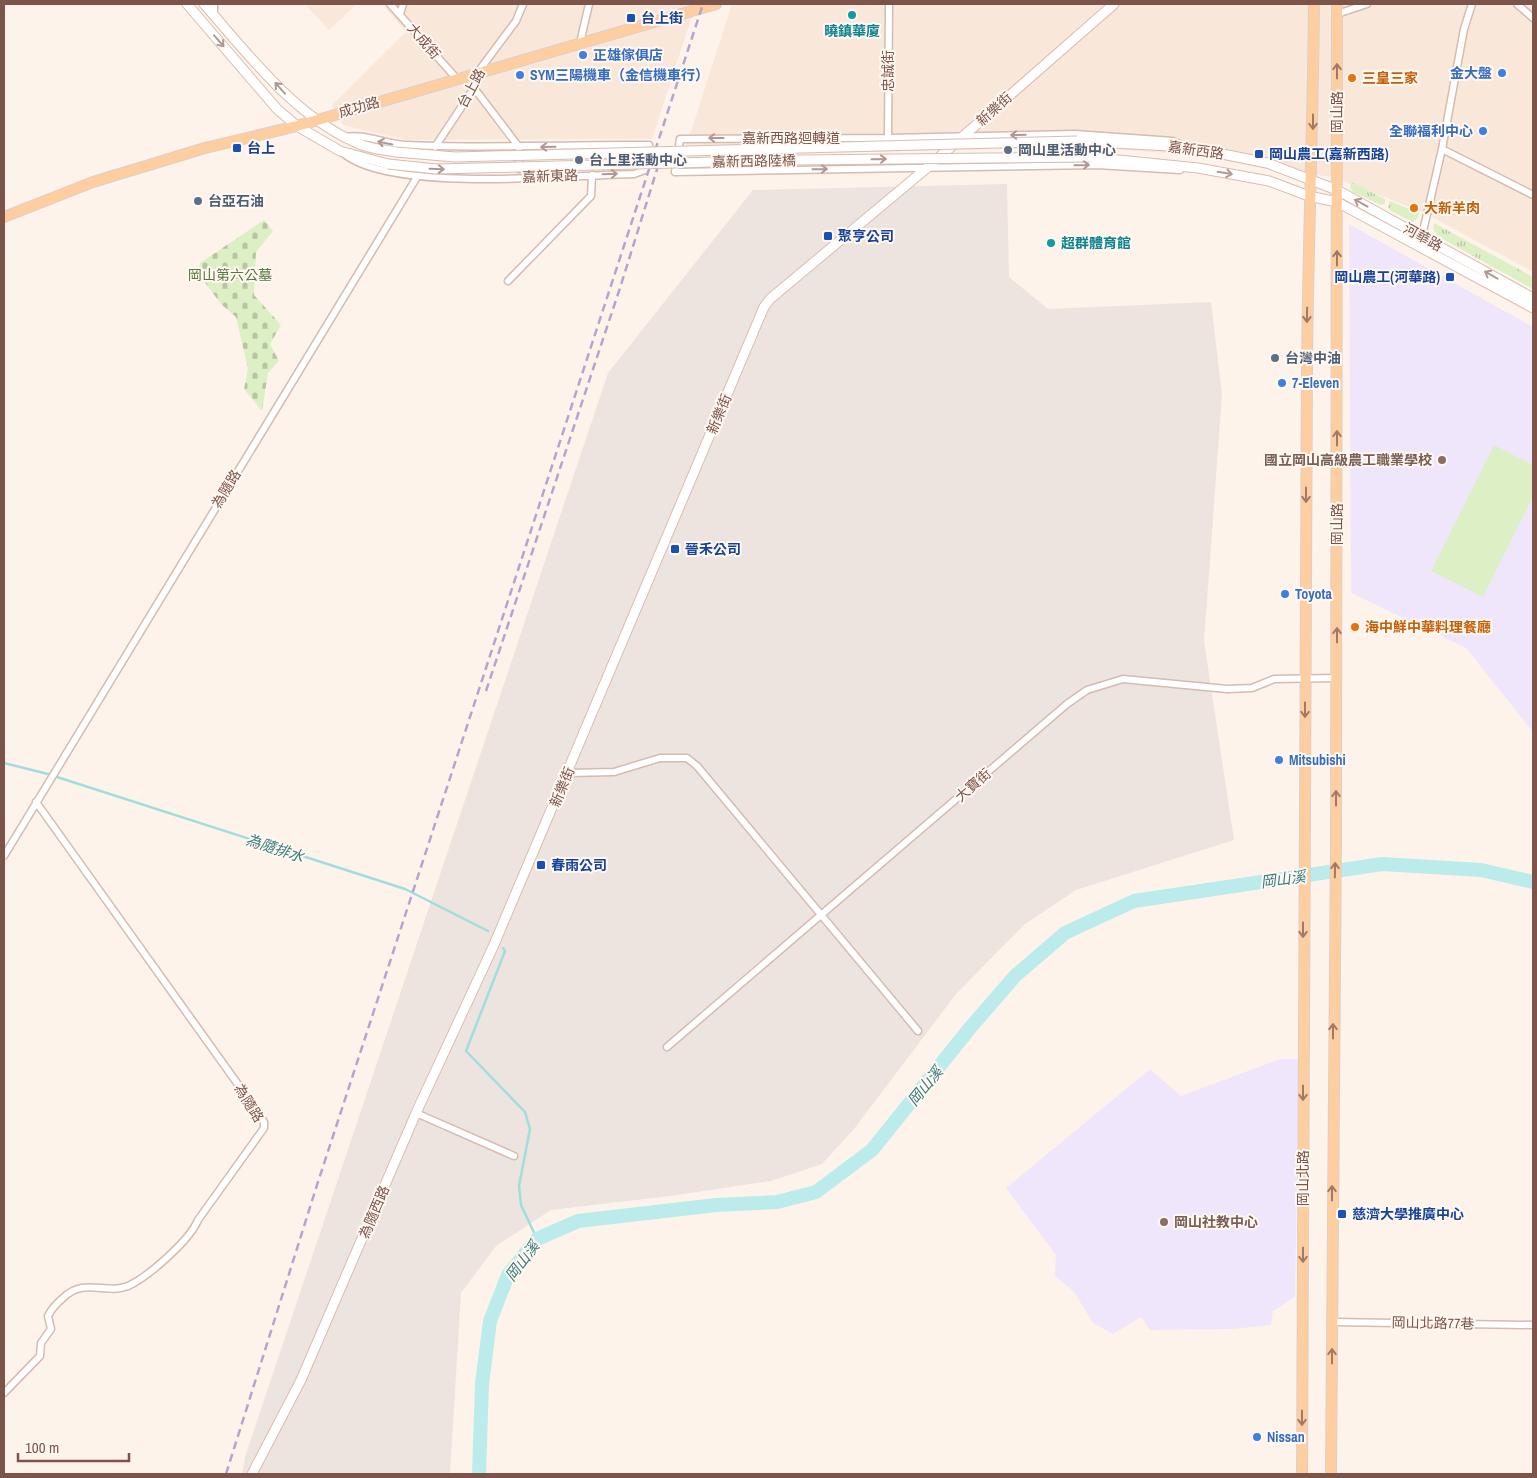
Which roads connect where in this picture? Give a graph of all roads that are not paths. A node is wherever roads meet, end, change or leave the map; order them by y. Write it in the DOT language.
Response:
graph roads {
  1 [pos="187,4"];
  2 [pos="204,4"];
  3 [pos="214,4"];
  4 [pos="390,4"];
  5 [pos="403,4"];
  6 [pos="523,4"];
  7 [pos="589,4"];
  8 [pos="716,4"];
  9 [pos="889,4"];
  10 [pos="1114,4"];
  11 [pos="1314,4"];
  12 [pos="1367,4"];
  13 [pos="1472,4"];
  14 [pos="1517,4"];
  15 [pos="1337,9"];
  16 [pos="400,14"];
  17 [pos="214,15"];
  18 [pos="1533,18"];
  19 [pos="580,43"];
  20 [pos="478,72"];
  21 [pos="457,79"];
  22 [pos="474,88"];
  23 [pos="317,120"];
  24 [pos="297,126"];
  25 [pos="1045,134"];
  26 [pos="965,136"];
  27 [pos="346,137"];
  28 [pos="888,138"];
  29 [pos="1077,141"];
  30 [pos="435,147"];
  31 [pos="519,147"];
  32 [pos="1188,147"];
  33 [pos="1442,149"];
  34 [pos="340,150"];
  35 [pos="396,152"];
  36 [pos="1089,157"];
  37 [pos="388,164"];
  38 [pos="1046,165"];
  39 [pos="928,167"];
  40 [pos="1198,168"];
  41 [pos="592,175"];
  42 [pos="417,177"];
  43 [pos="520,177"];
  44 [pos="1311,180"];
  45 [pos="1337,190"];
  46 [pos="1533,195"];
  47 [pos="1309,196"];
  48 [pos="1337,202"];
  49 [pos="4,217"];
  50 [pos="1421,241"];
  51 [pos="508,281"];
  52 [pos="1533,298"];
  53 [pos="1533,308"];
  54 [pos="1306,678"];
  55 [pos="1336,678"];
  56 [pos="568,773"];
  57 [pos="36,802"];
  58 [pos="4,856"];
  59 [pos="823,916"];
  60 [pos="493,947"];
  61 [pos="918,1031"];
  62 [pos="667,1047"];
  63 [pos="416,1113"];
  64 [pos="514,1156"];
  65 [pos="1332,1322"];
  66 [pos="1533,1325"];
  67 [pos="4,1393"];
  68 [pos="252,1474"];
  69 [pos="1302,1474"];
  70 [pos="1331,1474"];
  1 -- 24 [label="street, 嘉新東路, one-way"];
  2 -- 17 [label="street, 嘉新東路"];
  3 -- 17 [label="street"];
  4 -- 16 [label="street, 大成街"];
  5 -- 16 [label="street"];
  6 -- 20 [label="street, 台上路"];
  7 -- 19 [label="street"];
  8 -- 19 [label="main road, 成功路"];
  9 -- 28 [label="street, 忠誠街"];
  10 -- 26 [label="street, 新樂街"];
  11 -- 44 [label="main road, 岡山路, one-way"];
  12 -- 15 [label="street"];
  13 -- 33 [label="street"];
  14 -- 18 [label="street"];
  45 -- 15 [label="main road, 岡山路, one-way"];
  16 -- 21 [label="street, 大成街"];
  23 -- 17 [label="street, 嘉新東路, one-way"];
  19 -- 20 [label="main road, 成功路"];
  20 -- 21 [label="main road, 成功路"];
  20 -- 22 [label="street, 台上路"];
  21 -- 23 [label="main road, 成功路"];
  22 -- 30 [label="street, 台上路"];
  22 -- 31 [label="street"];
  23 -- 24 [label="main road, 成功路"];
  23 -- 27 [label="street, 嘉新東路"];
  24 -- 34 [label="street, 嘉新東路"];
  24 -- 49 [label="main road, 成功路"];
  25 -- 26 [label="street, 嘉新西路迴轉道, one-way"];
  25 -- 32 [label="street, 嘉新西路迴轉道"];
  25 -- 38 [label="street"];
  26 -- 28 [label="street, 嘉新西路迴轉道"];
  26 -- 39 [label="street, 新樂街"];
  30 -- 27 [label="street, 嘉新東路, one-way"];
  27 -- 35 [label="street, 嘉新東路"];
  28 -- 39 [label="street, 嘉新西路迴轉道, one-way"];
  29 -- 32 [label="street, 嘉新西路"];
  29 -- 35 [label="street, 嘉新西路陸橋, bridge"];
  30 -- 31 [label="street, 嘉新東路"];
  41 -- 31 [label="street, 嘉新東路, one-way"];
  31 -- 43 [label="street"];
  32 -- 44 [label="street, 嘉新西路"];
  33 -- 46 [label="street"];
  33 -- 50 [label="street"];
  34 -- 37 [label="street, 嘉新東路"];
  34 -- 42 [label="street, 嘉新東路"];
  37 -- 36 [label="street, 嘉新西路陸橋, one-way, bridge"];
  36 -- 40 [label="street, 嘉新西路"];
  38 -- 39 [label="street"];
  38 -- 40 [label="street, one-way"];
  39 -- 56 [label="street, 新樂街"];
  40 -- 47 [label="street, 嘉新西路, one-way"];
  41 -- 43 [label="street, 嘉新東路"];
  41 -- 51 [label="street"];
  42 -- 43 [label="street, 嘉新東路"];
  42 -- 57 [label="street, 為隨路"];
  44 -- 45 [label="street, 河華路"];
  44 -- 47 [label="main road"];
  45 -- 48 [label="main road"];
  50 -- 45 [label="street, 河華路, one-way"];
  47 -- 48 [label="street, 河華路"];
  47 -- 54 [label="main road, one-way"];
  48 -- 50 [label="street, 河華路"];
  55 -- 48 [label="main road, 岡山路, one-way"];
  52 -- 50 [label="street, 河華路, one-way"];
  50 -- 53 [label="street, 河華路"];
  54 -- 55 [label="street, 大寶街"];
  54 -- 59 [label="street, 大寶街"];
  54 -- 69 [label="main road, 岡山北路, one-way"];
  65 -- 55 [label="main road, 岡山路, one-way"];
  56 -- 59 [label="street"];
  56 -- 60 [label="street, 新樂街"];
  57 -- 58 [label="street, 為隨路"];
  57 -- 67 [label="street, 為隨路"];
  59 -- 61 [label="street"];
  59 -- 62 [label="street, 大寶街"];
  60 -- 63 [label="street, 為隨西路"];
  63 -- 64 [label="street"];
  63 -- 68 [label="street, 為隨西路"];
  65 -- 66 [label="street, 岡山北路77巷"];
  70 -- 65 [label="main road, one-way"];
}
